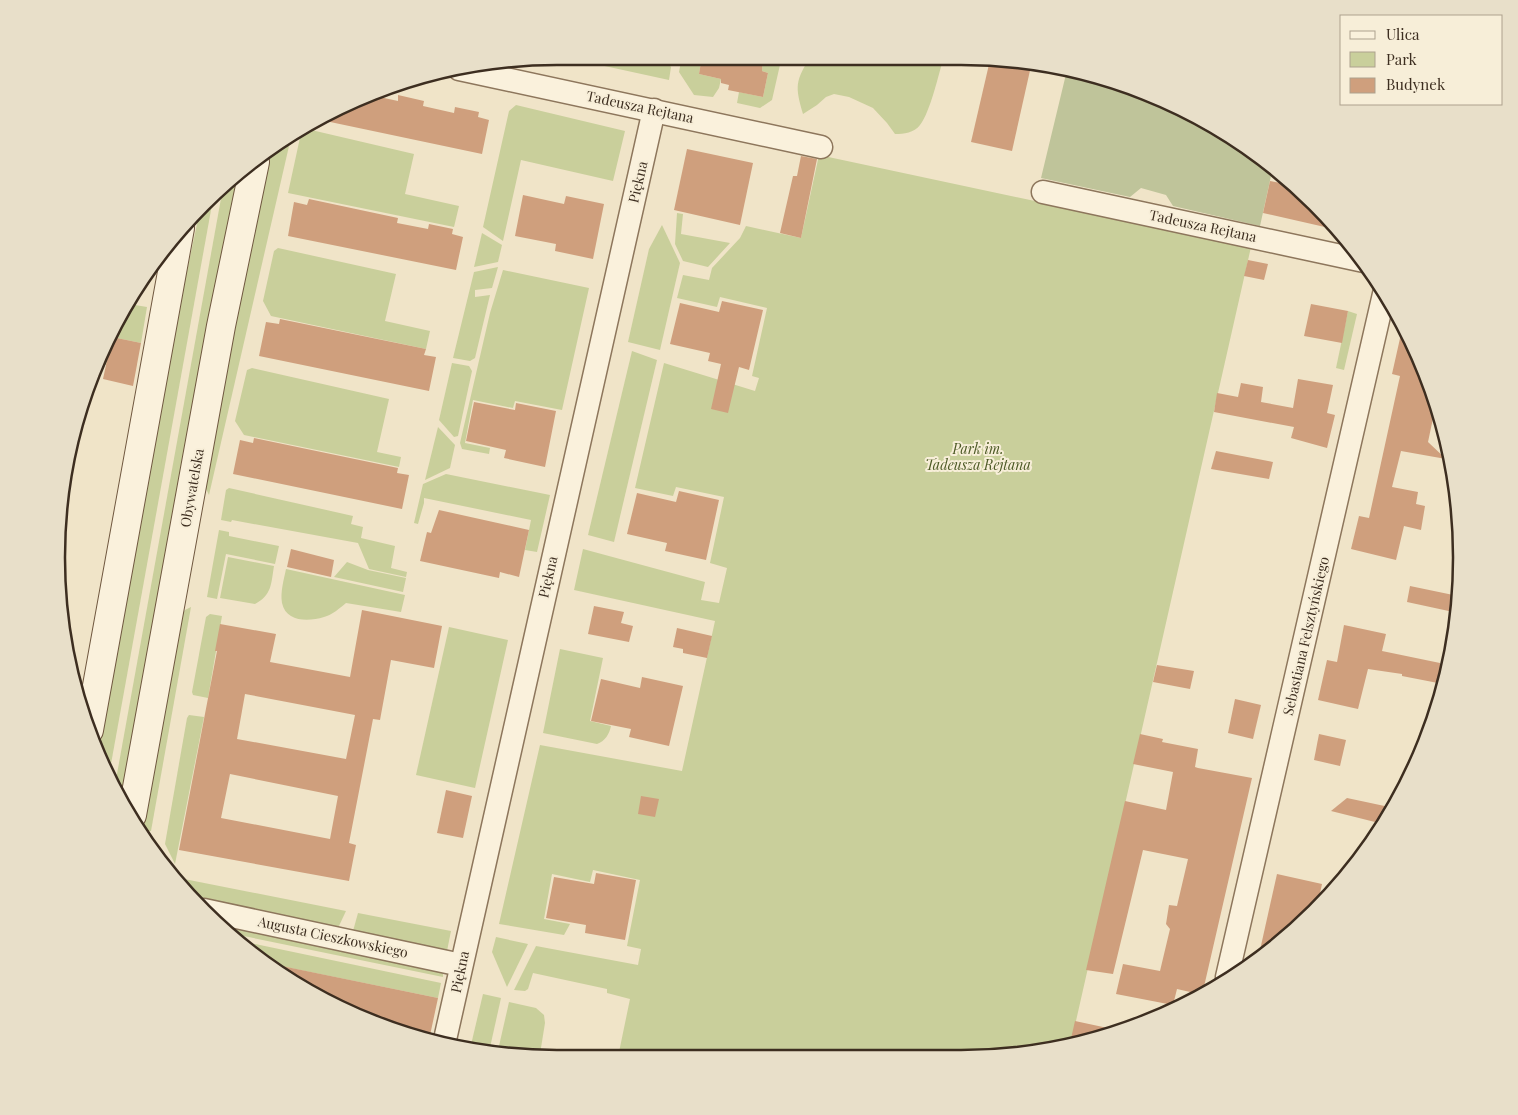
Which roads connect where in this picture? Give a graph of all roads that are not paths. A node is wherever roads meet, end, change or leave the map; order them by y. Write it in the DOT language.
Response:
graph roads {
  1 [pos="473,72"];
  2 [pos="654,110"];
  3 [pos="821,147"];
  4 [pos="253,171"];
  5 [pos="1043,192"];
  6 [pos="177,246"];
  7 [pos="1351,258"];
  8 [pos="1382,303"];
  9 [pos="91,717"];
  10 [pos="133,808"];
  11 [pos="216,913"];
  12 [pos="461,966"];
  13 [pos="1229,970"];
  14 [pos="446,1037"];
  1 -- 2 [label="street, Tadeusza Rejtana"];
  2 -- 3 [label="street, Tadeusza Rejtana"];
  2 -- 12 [label="street, Piękna"];
  4 -- 10 [label="main road, Obywatelska"];
  5 -- 7 [label="street, Tadeusza Rejtana"];
  6 -- 9 [label="main road"];
  8 -- 13 [label="street, Sebastiana Felsztyńskiego"];
  11 -- 12 [label="street, Augusta Cieszkowskiego"];
  12 -- 14 [label="street, Piękna"];
}
